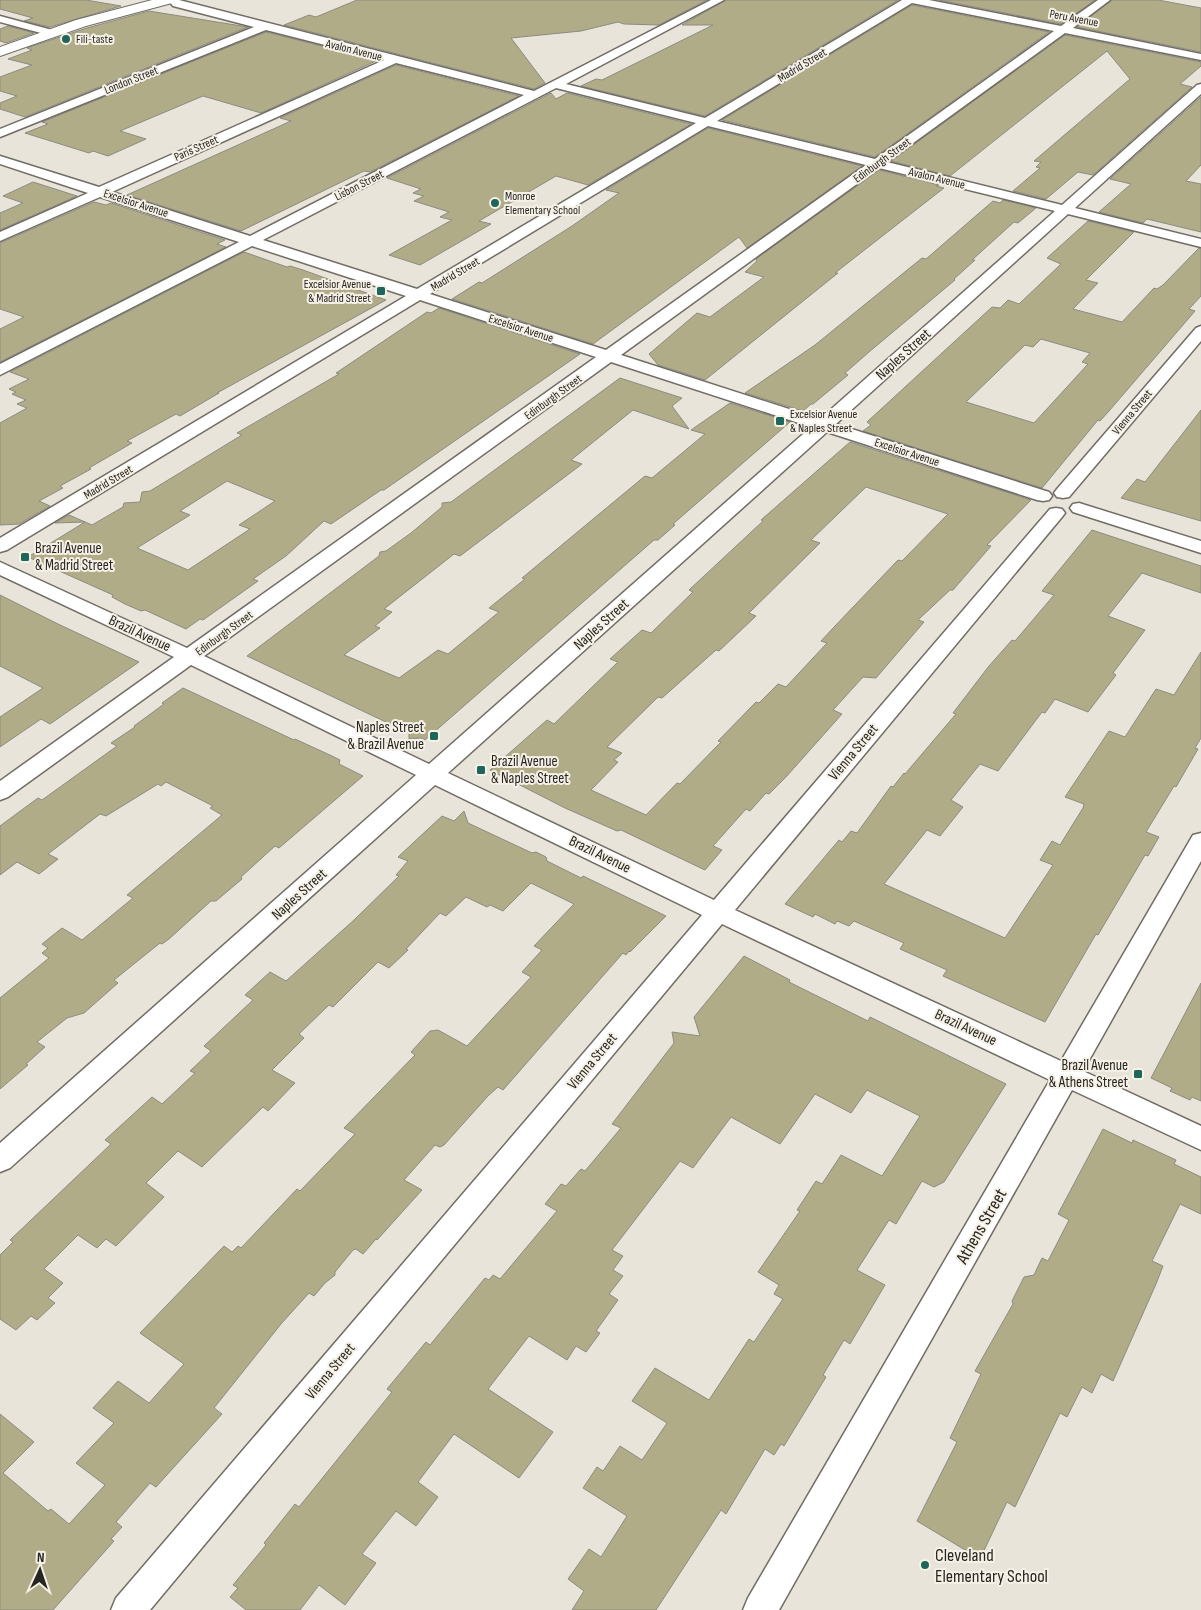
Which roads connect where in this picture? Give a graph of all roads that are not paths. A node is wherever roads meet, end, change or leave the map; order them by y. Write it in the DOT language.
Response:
graph roads {
  1 [pos="167,0"];
  2 [pos="173,0"];
  3 [pos="719,0"];
  4 [pos="911,0"];
  5 [pos="1105,0"];
  6 [pos="0,19"];
  7 [pos="263,27"];
  8 [pos="1064,30"];
  9 [pos="52,33"];
  10 [pos="0,52"];
  11 [pos="1201,57"];
  12 [pos="392,60"];
  13 [pos="556,85"];
  14 [pos="1201,88"];
  15 [pos="537,95"];
  16 [pos="708,122"];
  17 [pos="0,133"];
  18 [pos="0,160"];
  19 [pos="878,163"];
  20 [pos="100,192"];
  21 [pos="1064,210"];
  22 [pos="0,237"];
  23 [pos="252,240"];
  24 [pos="1201,243"];
  25 [pos="420,295"];
  26 [pos="1201,331"];
  27 [pos="609,357"];
  28 [pos="0,370"];
  29 [pos="824,425"];
  30 [pos="1060,502"];
  31 [pos="0,546"];
  32 [pos="1201,547"];
  33 [pos="0,568"];
  34 [pos="190,657"];
  35 [pos="433,774"];
  36 [pos="0,792"];
  37 [pos="1201,841"];
  38 [pos="718,912"];
  39 [pos="1068,1075"];
  40 [pos="1201,1139"];
  41 [pos="0,1160"];
  42 [pos="128,1610"];
  43 [pos="760,1610"];
  1 -- 9 [label="main road"];
  2 -- 7 [label="street, Avalon Avenue"];
  3 -- 13 [label="street, Lisbon Street"];
  4 -- 8 [label="street, Peru Avenue"];
  4 -- 16 [label="street, Madrid Street"];
  5 -- 8 [label="street, Edinburgh Street"];
  6 -- 9 [label="street"];
  7 -- 12 [label="street, Avalon Avenue"];
  7 -- 17 [label="street, London Street"];
  8 -- 11 [label="street, Peru Avenue"];
  8 -- 19 [label="street, Edinburgh Street"];
  9 -- 10 [label="main road"];
  12 -- 15 [label="street, Avalon Avenue"];
  12 -- 20 [label="street, Paris Street"];
  13 -- 15 [label="street, Lisbon Street"];
  13 -- 16 [label="street, Avalon Avenue"];
  14 -- 21 [label="street, Naples Street"];
  15 -- 23 [label="street, Lisbon Street"];
  16 -- 19 [label="street, Avalon Avenue"];
  16 -- 25 [label="street, Madrid Street"];
  18 -- 20 [label="street, Excelsior Avenue"];
  19 -- 21 [label="street, Avalon Avenue"];
  19 -- 27 [label="street, Edinburgh Street"];
  20 -- 22 [label="street, Paris Street"];
  20 -- 23 [label="street, Excelsior Avenue"];
  21 -- 24 [label="street, Avalon Avenue"];
  21 -- 29 [label="street, Naples Street"];
  23 -- 25 [label="street, Excelsior Avenue"];
  23 -- 28 [label="street, Lisbon Street"];
  25 -- 27 [label="street, Excelsior Avenue"];
  25 -- 31 [label="street, Madrid Street"];
  26 -- 30 [label="street, Vienna Street"];
  27 -- 29 [label="street, Excelsior Avenue"];
  27 -- 34 [label="street, Edinburgh Street"];
  29 -- 30 [label="street, Excelsior Avenue"];
  29 -- 35 [label="street, Naples Street"];
  30 -- 32 [label="street, Excelsior Avenue"];
  30 -- 38 [label="street, Vienna Street"];
  33 -- 34 [label="street, Brazil Avenue"];
  34 -- 35 [label="street, Brazil Avenue"];
  34 -- 36 [label="street, Edinburgh Street"];
  35 -- 38 [label="street, Brazil Avenue"];
  35 -- 41 [label="street, Naples Street"];
  37 -- 39 [label="street, Athens Street"];
  38 -- 39 [label="street, Brazil Avenue"];
  38 -- 42 [label="street, Vienna Street"];
  39 -- 40 [label="street, Brazil Avenue"];
  39 -- 43 [label="street, Athens Street"];
}
